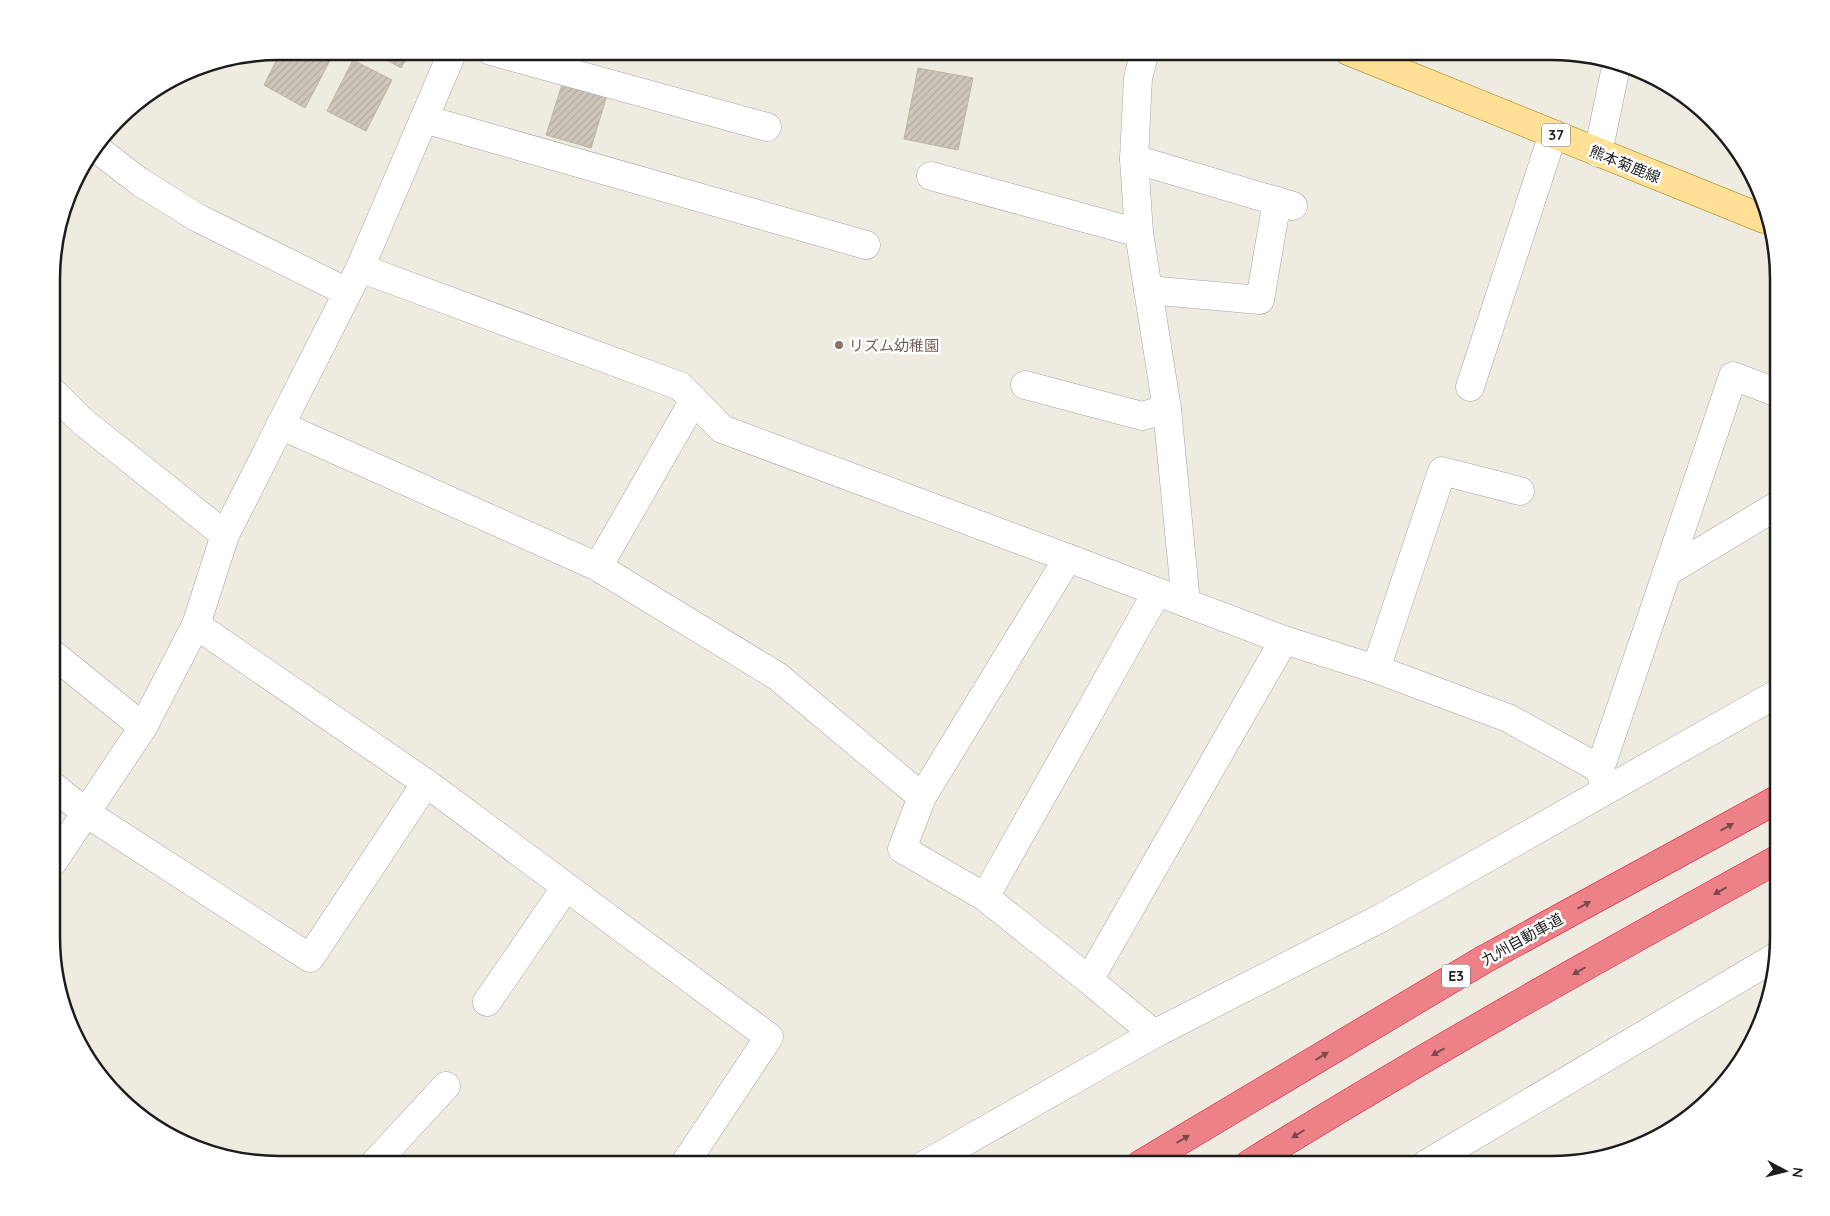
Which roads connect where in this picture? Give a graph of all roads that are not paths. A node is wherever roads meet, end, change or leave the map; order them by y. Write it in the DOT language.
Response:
graph roads {
  1 [pos="449,60"];
  2 [pos="524,60"];
  3 [pos="1143,60"];
  4 [pos="1370,60"];
  5 [pos="1615,70"];
  6 [pos="424,119"];
  7 [pos="767,127"];
  8 [pos="1553,134"];
  9 [pos="101,152"];
  10 [pos="1598,153"];
  11 [pos="1134,159"];
  12 [pos="931,176"];
  13 [pos="1761,218"];
  14 [pos="1139,234"];
  15 [pos="866,245"];
  16 [pos="360,268"];
  17 [pos="1148,290"];
  18 [pos="348,292"];
  19 [pos="1026,384"];
  20 [pos="1470,388"];
  21 [pos="1770,390"];
  22 [pos="60,399"];
  23 [pos="694,400"];
  24 [pos="1167,409"];
  25 [pos="280,425"];
  26 [pos="1520,491"];
  27 [pos="1770,510"];
  28 [pos="225,535"];
  29 [pos="1068,558"];
  30 [pos="598,567"];
  31 [pos="1667,572"];
  32 [pos="1157,592"];
  33 [pos="1186,603"];
  34 [pos="196,625"];
  35 [pos="1284,640"];
  36 [pos="60,660"];
  37 [pos="1376,669"];
  38 [pos="1770,697"];
  39 [pos="143,727"];
  40 [pos="1602,779"];
  41 [pos="426,783"];
  42 [pos="60,792"];
  43 [pos="922,797"];
  44 [pos="1770,803"];
  45 [pos="86,813"];
  46 [pos="60,852"];
  47 [pos="1770,863"];
  48 [pos="566,887"];
  49 [pos="985,897"];
  50 [pos="1769,961"];
  51 [pos="1089,980"];
  52 [pos="486,1002"];
  53 [pos="1154,1034"];
  54 [pos="446,1086"];
  55 [pos="381,1156"];
  56 [pos="690,1156"];
  57 [pos="938,1156"];
  58 [pos="1154,1156"];
  59 [pos="1263,1156"];
  60 [pos="1446,1156"];
  1 -- 6 [label="street"];
  2 -- 7 [label="street"];
  3 -- 11 [label="street"];
  4 -- 8 [label="main road, 熊本菊鹿線 / 37"];
  5 -- 10 [label="street"];
  6 -- 15 [label="street"];
  6 -- 16 [label="street"];
  8 -- 10 [label="main road, 熊本菊鹿線 / 37"];
  8 -- 20 [label="street"];
  9 -- 18 [label="street"];
  10 -- 13 [label="main road, 熊本菊鹿線 / 37"];
  11 -- 14 [label="street"];
  11 -- 17 [label="street"];
  12 -- 14 [label="street"];
  14 -- 17 [label="street"];
  16 -- 18 [label="street"];
  16 -- 23 [label="street"];
  17 -- 24 [label="street"];
  18 -- 25 [label="street"];
  19 -- 24 [label="street"];
  21 -- 31 [label="street"];
  22 -- 28 [label="street"];
  23 -- 29 [label="street"];
  23 -- 30 [label="street"];
  24 -- 33 [label="street"];
  25 -- 28 [label="street"];
  25 -- 30 [label="street"];
  26 -- 37 [label="street"];
  27 -- 31 [label="street"];
  28 -- 34 [label="street"];
  29 -- 32 [label="street"];
  29 -- 43 [label="street"];
  30 -- 43 [label="street"];
  31 -- 40 [label="street"];
  32 -- 33 [label="street"];
  32 -- 49 [label="street"];
  33 -- 35 [label="street"];
  34 -- 39 [label="street"];
  34 -- 41 [label="street"];
  35 -- 37 [label="street"];
  35 -- 51 [label="street"];
  36 -- 39 [label="street"];
  37 -- 40 [label="street"];
  38 -- 40 [label="street"];
  39 -- 45 [label="street"];
  40 -- 53 [label="street"];
  41 -- 45 [label="street"];
  41 -- 48 [label="street"];
  42 -- 45 [label="street"];
  43 -- 49 [label="street"];
  58 -- 44 [label="highway, 九州自動車道 / E3, one-way"];
  45 -- 46 [label="street"];
  47 -- 59 [label="highway, one-way"];
  48 -- 52 [label="street"];
  48 -- 56 [label="street"];
  49 -- 51 [label="street"];
  50 -- 60 [label="street"];
  51 -- 53 [label="street"];
  53 -- 57 [label="street"];
  54 -- 55 [label="street"];
}
